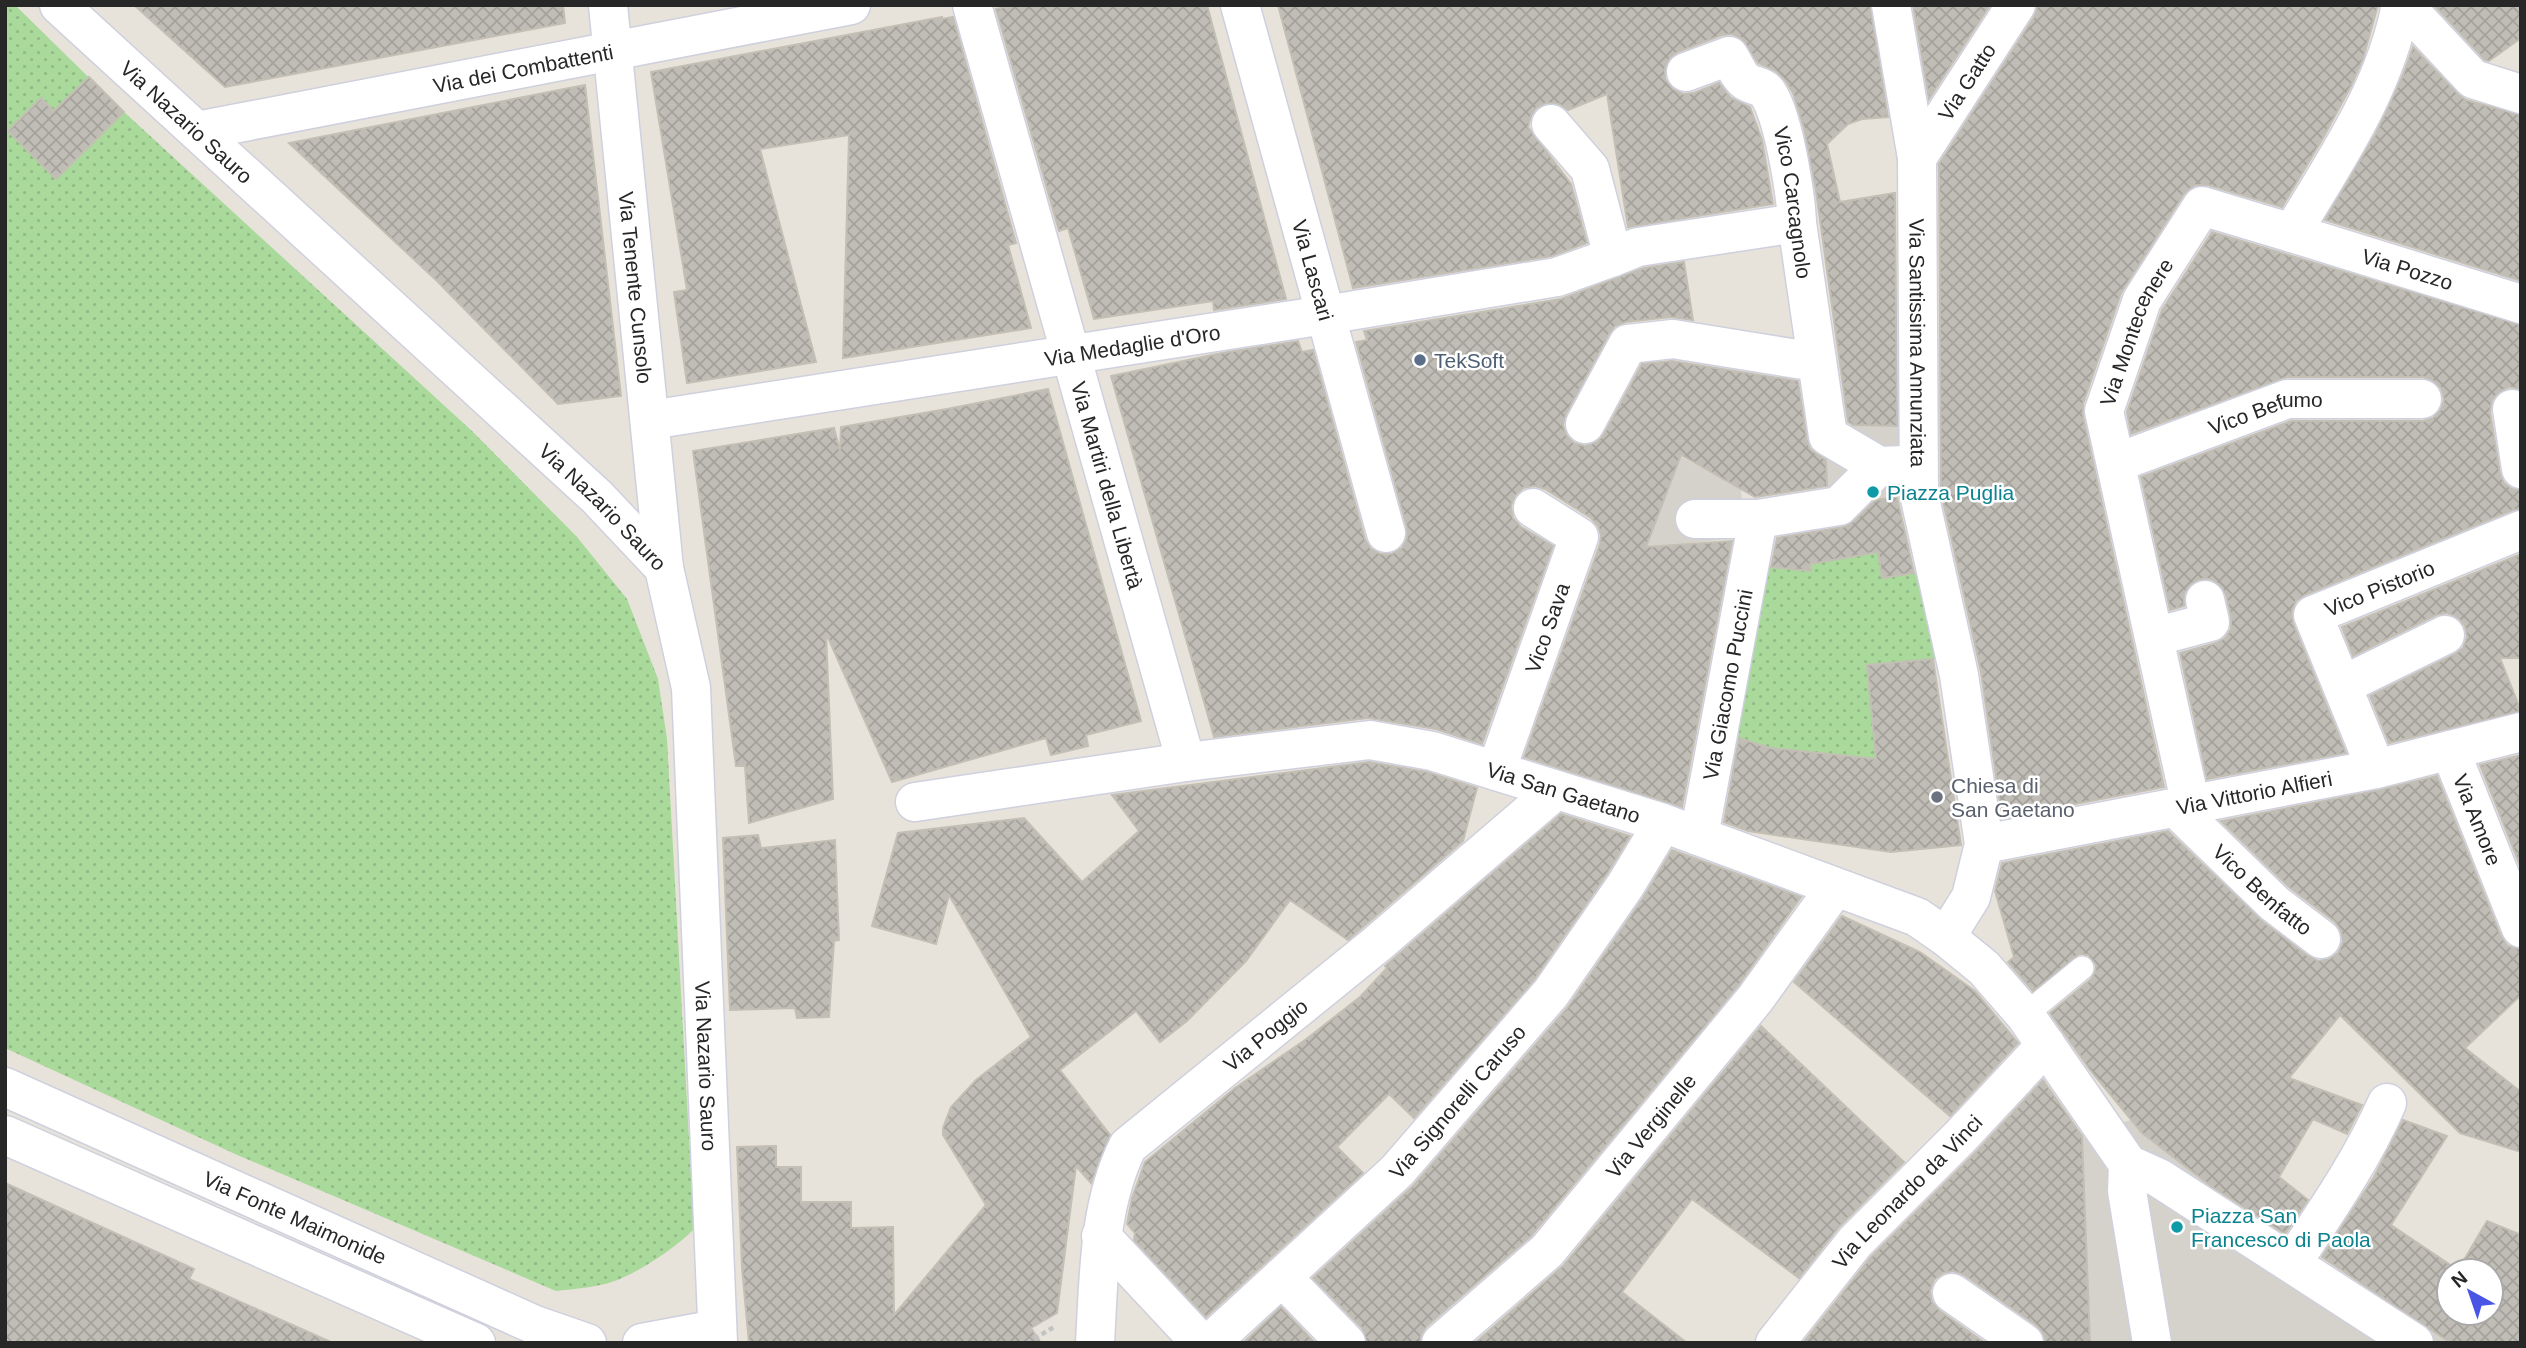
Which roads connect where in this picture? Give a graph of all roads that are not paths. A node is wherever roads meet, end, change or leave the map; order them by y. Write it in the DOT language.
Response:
graph roads {
  1 [pos="59,5"];
  2 [pos="608,5"];
  3 [pos="851,5"];
  4 [pos="972,5"];
  5 [pos="1240,5"];
  6 [pos="1891,5"];
  7 [pos="2016,5"];
  8 [pos="2402,5"];
  9 [pos="612,51"];
  10 [pos="1686,72"];
  11 [pos="2521,94"];
  12 [pos="1551,124"];
  13 [pos="197,131"];
  14 [pos="1917,158"];
  15 [pos="1797,223"];
  16 [pos="2292,233"];
  17 [pos="1613,257"];
  18 [pos="2521,304"];
  19 [pos="1325,315"];
  20 [pos="1071,355"];
  21 [pos="1816,362"];
  22 [pos="2422,398"];
  23 [pos="2512,409"];
  24 [pos="650,420"];
  25 [pos="1584,424"];
  26 [pos="2116,463"];
  27 [pos="1917,464"];
  28 [pos="1880,466"];
  29 [pos="2521,468"];
  30 [pos="1533,508"];
  31 [pos="1695,519"];
  32 [pos="1757,526"];
  33 [pos="2521,530"];
  34 [pos="1386,533"];
  35 [pos="664,568"];
  36 [pos="2205,600"];
  37 [pos="2445,635"];
  38 [pos="2154,638"];
  39 [pos="2343,685"];
  40 [pos="2521,732"];
  41 [pos="2450,750"];
  42 [pos="1186,762"];
  43 [pos="2376,769"];
  44 [pos="1496,771"];
  45 [pos="1556,790"];
  46 [pos="915,802"];
  47 [pos="2183,807"];
  48 [pos="1663,823"];
  49 [pos="1699,836"];
  50 [pos="1984,844"];
  51 [pos="1835,888"];
  52 [pos="2521,928"];
  53 [pos="1946,937"];
  54 [pos="2322,939"];
  55 [pos="2082,968"];
  56 [pos="2035,1030"];
  57 [pos="5,1087"];
  58 [pos="2387,1103"];
  59 [pos="5,1135"];
  60 [pos="2128,1164"];
  61 [pos="1101,1236"];
  62 [pos="2297,1256"];
  63 [pos="1282,1277"];
  64 [pos="1952,1293"];
  65 [pos="718,1336"];
  66 [pos="476,1343"];
  67 [pos="587,1343"];
  68 [pos="642,1343"];
  69 [pos="1096,1343"];
  70 [pos="1201,1343"];
  71 [pos="1210,1343"];
  72 [pos="1346,1343"];
  73 [pos="1441,1343"];
  74 [pos="1776,1343"];
  75 [pos="2024,1343"];
  76 [pos="2152,1343"];
  77 [pos="2414,1343"];
  1 -- 13 [label="street, Via Nazario Sauro"];
  2 -- 9 [label="street, Via Tenente Cunsolo"];
  3 -- 9 [label="street, Via dei Combattenti"];
  4 -- 20 [label="street, Via Martiri della Libertà"];
  5 -- 19 [label="street, Via Lascari"];
  6 -- 14 [label="street, Via Santissima Annunziata"];
  7 -- 14 [label="street, Via Gatto"];
  8 -- 11 [label="street"];
  8 -- 16 [label="street"];
  9 -- 13 [label="street, Via dei Combattenti"];
  9 -- 24 [label="street, Via Tenente Cunsolo"];
  10 -- 15 [label="street, Vico Carcagnolo"];
  12 -- 17 [label="street"];
  13 -- 35 [label="street, Via Nazario Sauro"];
  14 -- 27 [label="street, Via Santissima Annunziata"];
  15 -- 17 [label="street, Via Medaglie d'Oro"];
  15 -- 21 [label="street, Vico Carcagnolo"];
  16 -- 18 [label="street, Via Pozzo"];
  16 -- 26 [label="street, Via Montecenere"];
  17 -- 19 [label="street, Via Medaglie d'Oro"];
  19 -- 20 [label="street, Via Medaglie d'Oro"];
  19 -- 34 [label="street, Via Lascari"];
  20 -- 24 [label="street, Via Medaglie d'Oro"];
  20 -- 42 [label="street, Via Martiri della Libertà"];
  21 -- 25 [label="street"];
  21 -- 28 [label="street, Vico Carcagnolo"];
  22 -- 26 [label="street, Vico Befumo"];
  23 -- 29 [label="street"];
  24 -- 35 [label="street, Via Tenente Cunsolo"];
  26 -- 38 [label="street, Via Montecenere"];
  27 -- 28 [label="street"];
  27 -- 50 [label="street, Via Santissima Annunziata"];
  28 -- 32 [label="street"];
  30 -- 44 [label="street, Vico Sava"];
  31 -- 32 [label="street"];
  32 -- 49 [label="street, Via Giacomo Puccini"];
  33 -- 39 [label="street, Vico Pistorio"];
  35 -- 65 [label="street, Via Nazario Sauro"];
  36 -- 38 [label="street"];
  37 -- 39 [label="street"];
  38 -- 47 [label="street, Via Montecenere"];
  39 -- 43 [label="street, Vico Pistorio"];
  40 -- 41 [label="street, Via Vittorio Alfieri"];
  41 -- 43 [label="street, Via Vittorio Alfieri"];
  41 -- 52 [label="street, Via Amore"];
  42 -- 44 [label="street, Via San Gaetano"];
  42 -- 46 [label="street, Via San Gaetano"];
  43 -- 47 [label="street, Via Vittorio Alfieri"];
  44 -- 45 [label="street, Via San Gaetano"];
  45 -- 48 [label="street, Via San Gaetano"];
  45 -- 61 [label="street, Via Poggio"];
  47 -- 50 [label="street, Via Vittorio Alfieri"];
  47 -- 54 [label="street, Vico Benfatto"];
  48 -- 49 [label="street, Via San Gaetano"];
  48 -- 63 [label="street, Via Signorelli Caruso"];
  49 -- 51 [label="street, Via San Gaetano"];
  50 -- 53 [label="street"];
  51 -- 53 [label="street, Via San Gaetano"];
  51 -- 73 [label="street, Via Verginelle"];
  53 -- 56 [label="street, Via San Gaetano"];
  55 -- 56 [label="lane"];
  56 -- 60 [label="street, Via San Gaetano"];
  56 -- 74 [label="street, Via Leonardo da Vinci"];
  57 -- 67 [label="street, Via Fonte Maimonide"];
  58 -- 62 [label="street"];
  59 -- 66 [label="street, Via Fonte Maimonide"];
  60 -- 62 [label="street"];
  60 -- 76 [label="street"];
  61 -- 69 [label="street, Via Poggio"];
  61 -- 70 [label="street"];
  62 -- 77 [label="street"];
  63 -- 71 [label="street, Via Signorelli Caruso"];
  63 -- 72 [label="street"];
  64 -- 75 [label="street"];
  65 -- 68 [label="street"];
}
